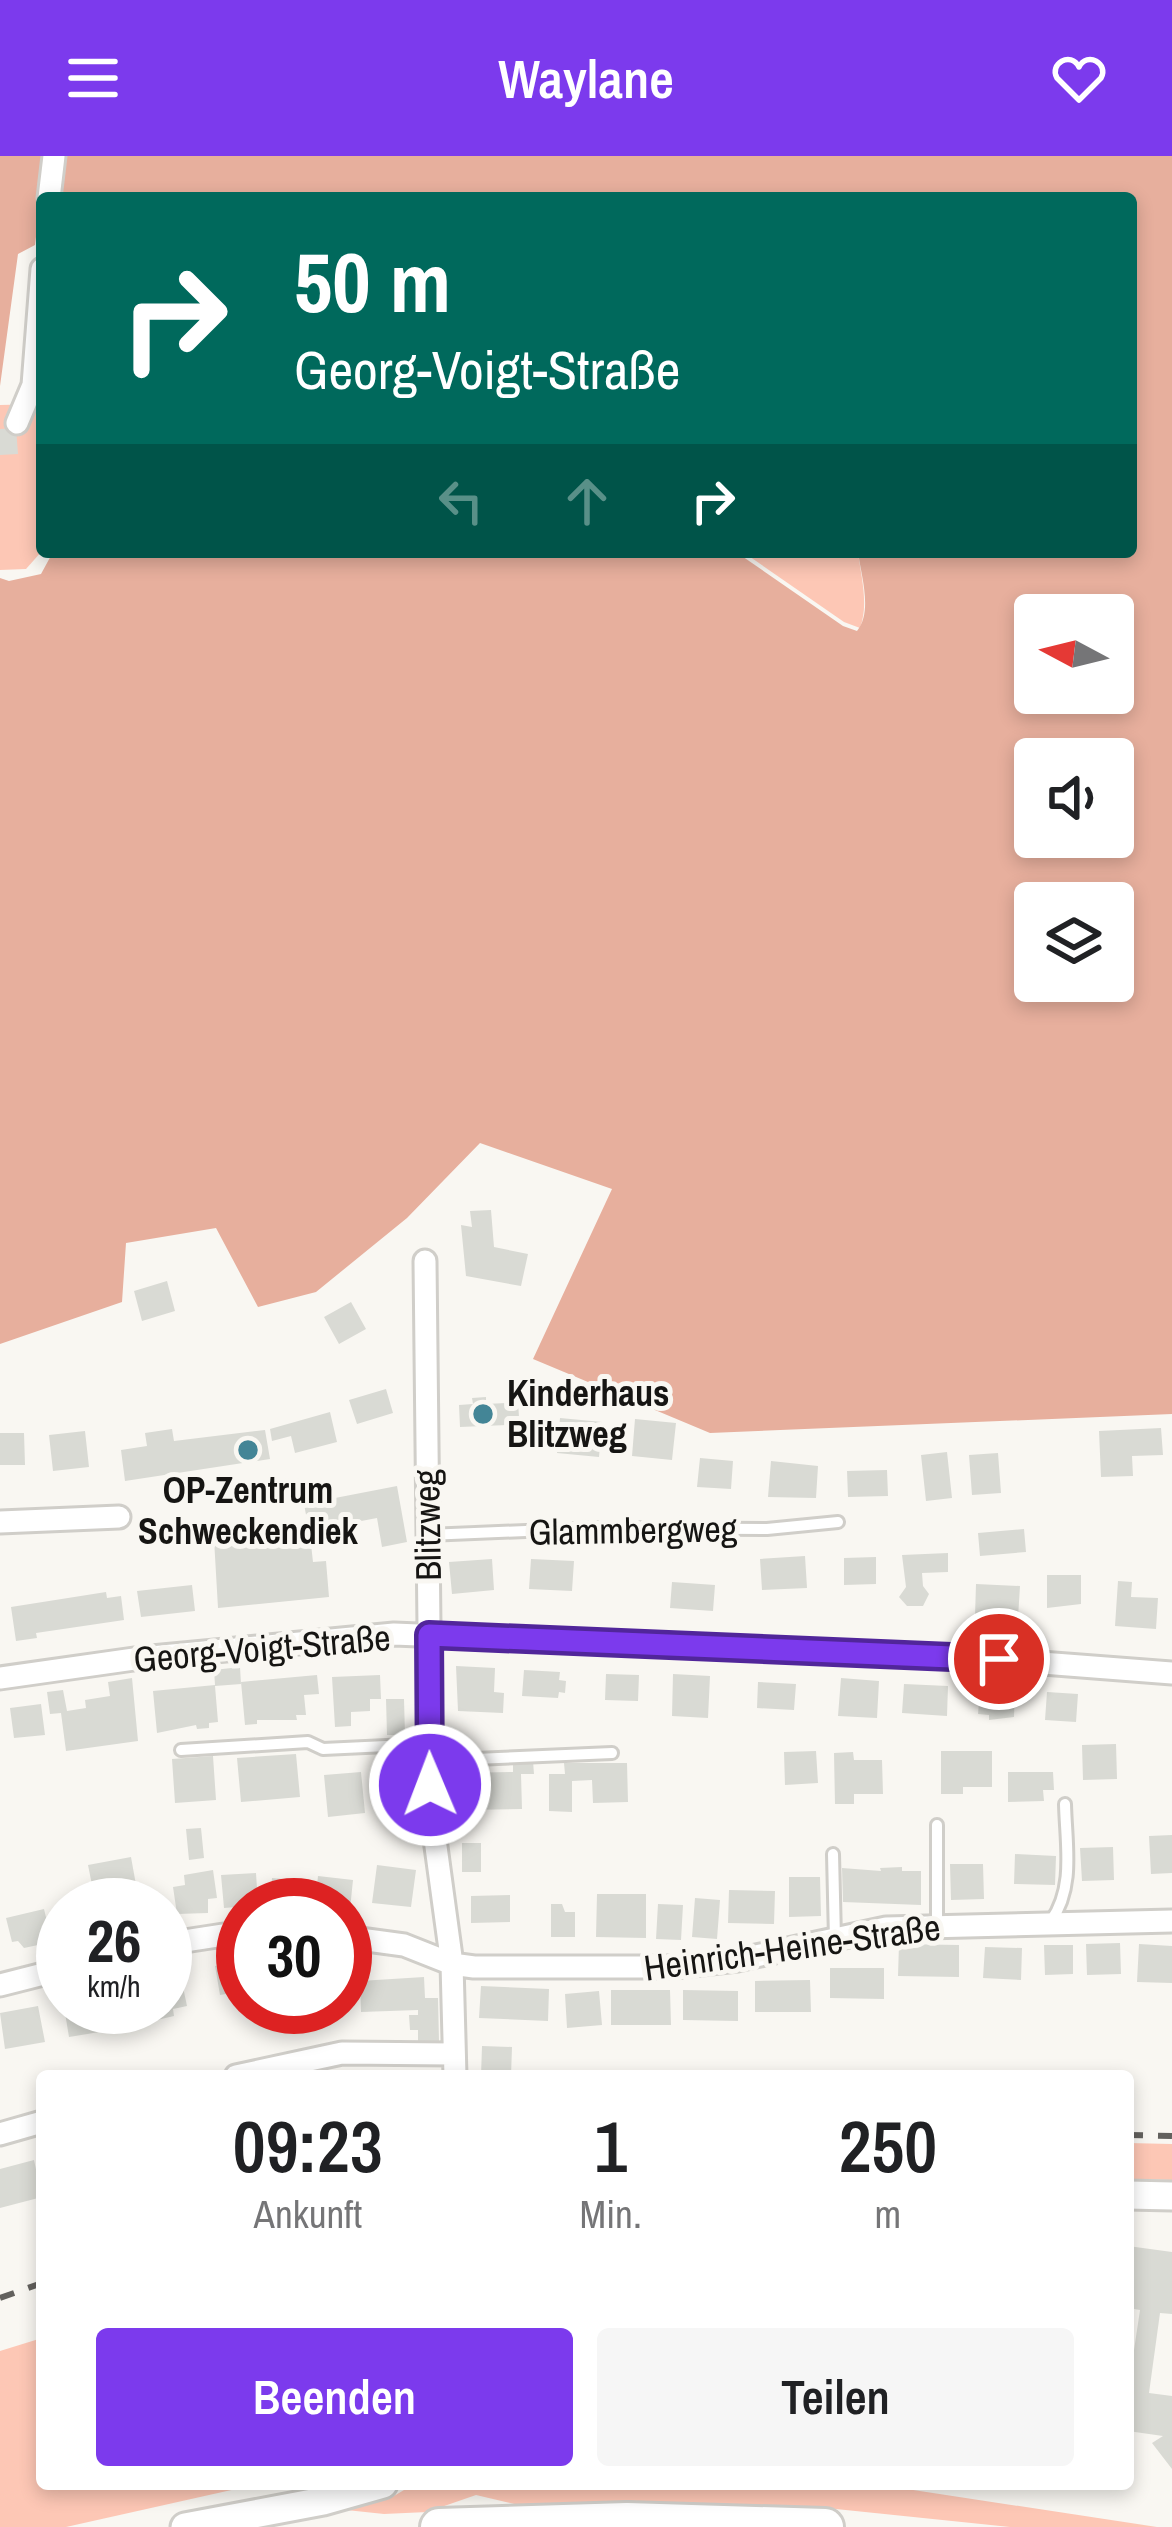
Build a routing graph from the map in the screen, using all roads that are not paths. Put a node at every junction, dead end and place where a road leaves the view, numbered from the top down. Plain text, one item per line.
1 (54, 156) edge
2 (50, 192) edge
3 (36, 346) edge
4 (17, 423) dead end
5 (425, 1261) dead end
6 (119, 1517) dead end
7 (0, 1522) edge
8 (838, 1522) dead end
9 (427, 1535) junction
10 (429, 1635) junction
11 (1172, 1673) edge
12 (0, 1678) edge
13 (181, 1750) dead end
14 (429, 1753) junction
15 (612, 1753) dead end
16 (1065, 1804) dead end
17 (937, 1825) dead end
18 (833, 1854) dead end
19 (1172, 1921) edge
20 (1049, 1923) junction
21 (937, 1925) junction
22 (835, 1939) junction
23 (372, 1941) edge
24 (452, 1964) junction
25 (36, 1976) edge
26 (0, 1985) edge
27 (454, 2065) edge
28 (264, 2070) edge
29 (36, 2124) edge
30 (0, 2134) edge
31 (1134, 2194) edge
32 (1172, 2196) edge
33 (361, 2490) edge
34 (185, 2527) edge
35 (439, 2527) edge
36 (826, 2527) edge

1 - 2 street
3 - 4 street
5 - 9 street, Blitzweg
6 - 7 street
8 - 9 lane, Glammbergweg
9 - 10 street, Blitzweg
10 - 11 street, Georg-Voigt-Straße
10 - 12 street, Georg-Voigt-Straße
10 - 14 street, Blitzweg
13 - 14 lane
14 - 15 lane
14 - 24 street, Blitzweg
16 - 20 lane
17 - 21 lane
18 - 22 lane
19 - 20 street, Heinrich-Heine-Straße
20 - 21 street, Heinrich-Heine-Straße
21 - 22 street, Heinrich-Heine-Straße
22 - 24 street, Heinrich-Heine-Straße
23 - 24 street, Heinrich-Heine-Straße
24 - 27 street, Blitzweg
25 - 26 street
27 - 28 street
29 - 30 street
31 - 32 main road
33 - 34 main road
35 - 36 highway

